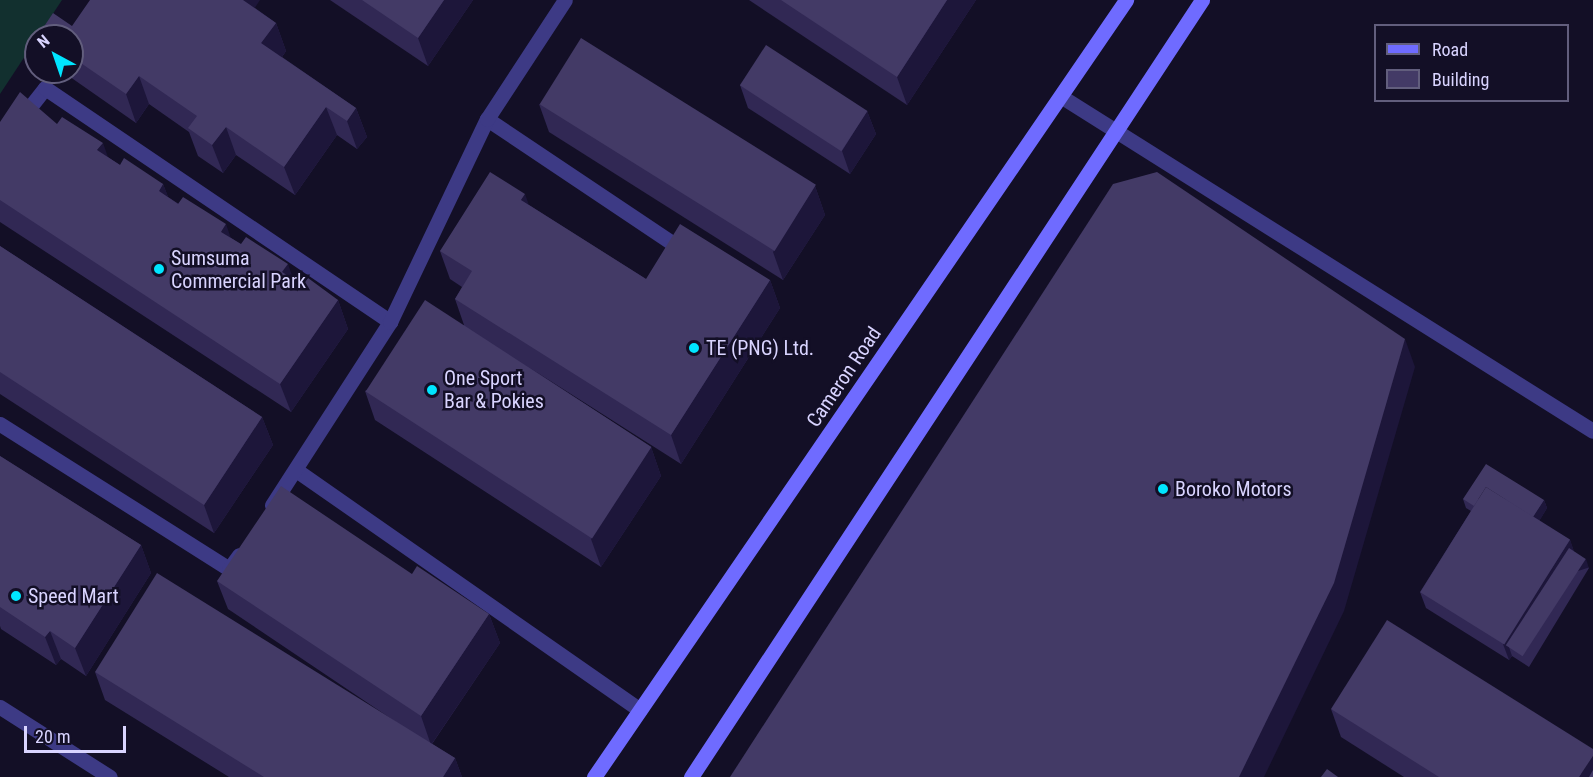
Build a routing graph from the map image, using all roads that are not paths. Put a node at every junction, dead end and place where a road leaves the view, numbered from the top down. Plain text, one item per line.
1 (565, 0) edge
2 (1126, 0) edge
3 (1202, 0) edge
4 (1062, 97) junction
5 (487, 119) junction
6 (1120, 131) junction
7 (0, 145) edge
8 (671, 242) edge
9 (390, 322) junction
10 (0, 424) edge
11 (1593, 431) edge
12 (296, 470) junction
13 (263, 519) edge
14 (249, 539) edge
15 (0, 706) edge
16 (640, 710) junction
17 (110, 777) edge
18 (594, 777) edge
19 (691, 777) edge

1 - 5 street
2 - 4 main road, Cameron Road
3 - 6 main road
4 - 6 street
4 - 16 main road, Cameron Road
5 - 8 street
5 - 9 street
6 - 11 street
6 - 19 main road
7 - 9 street
9 - 12 street
10 - 14 street
12 - 13 street
12 - 16 street
15 - 17 street
16 - 18 main road, Cameron Road

